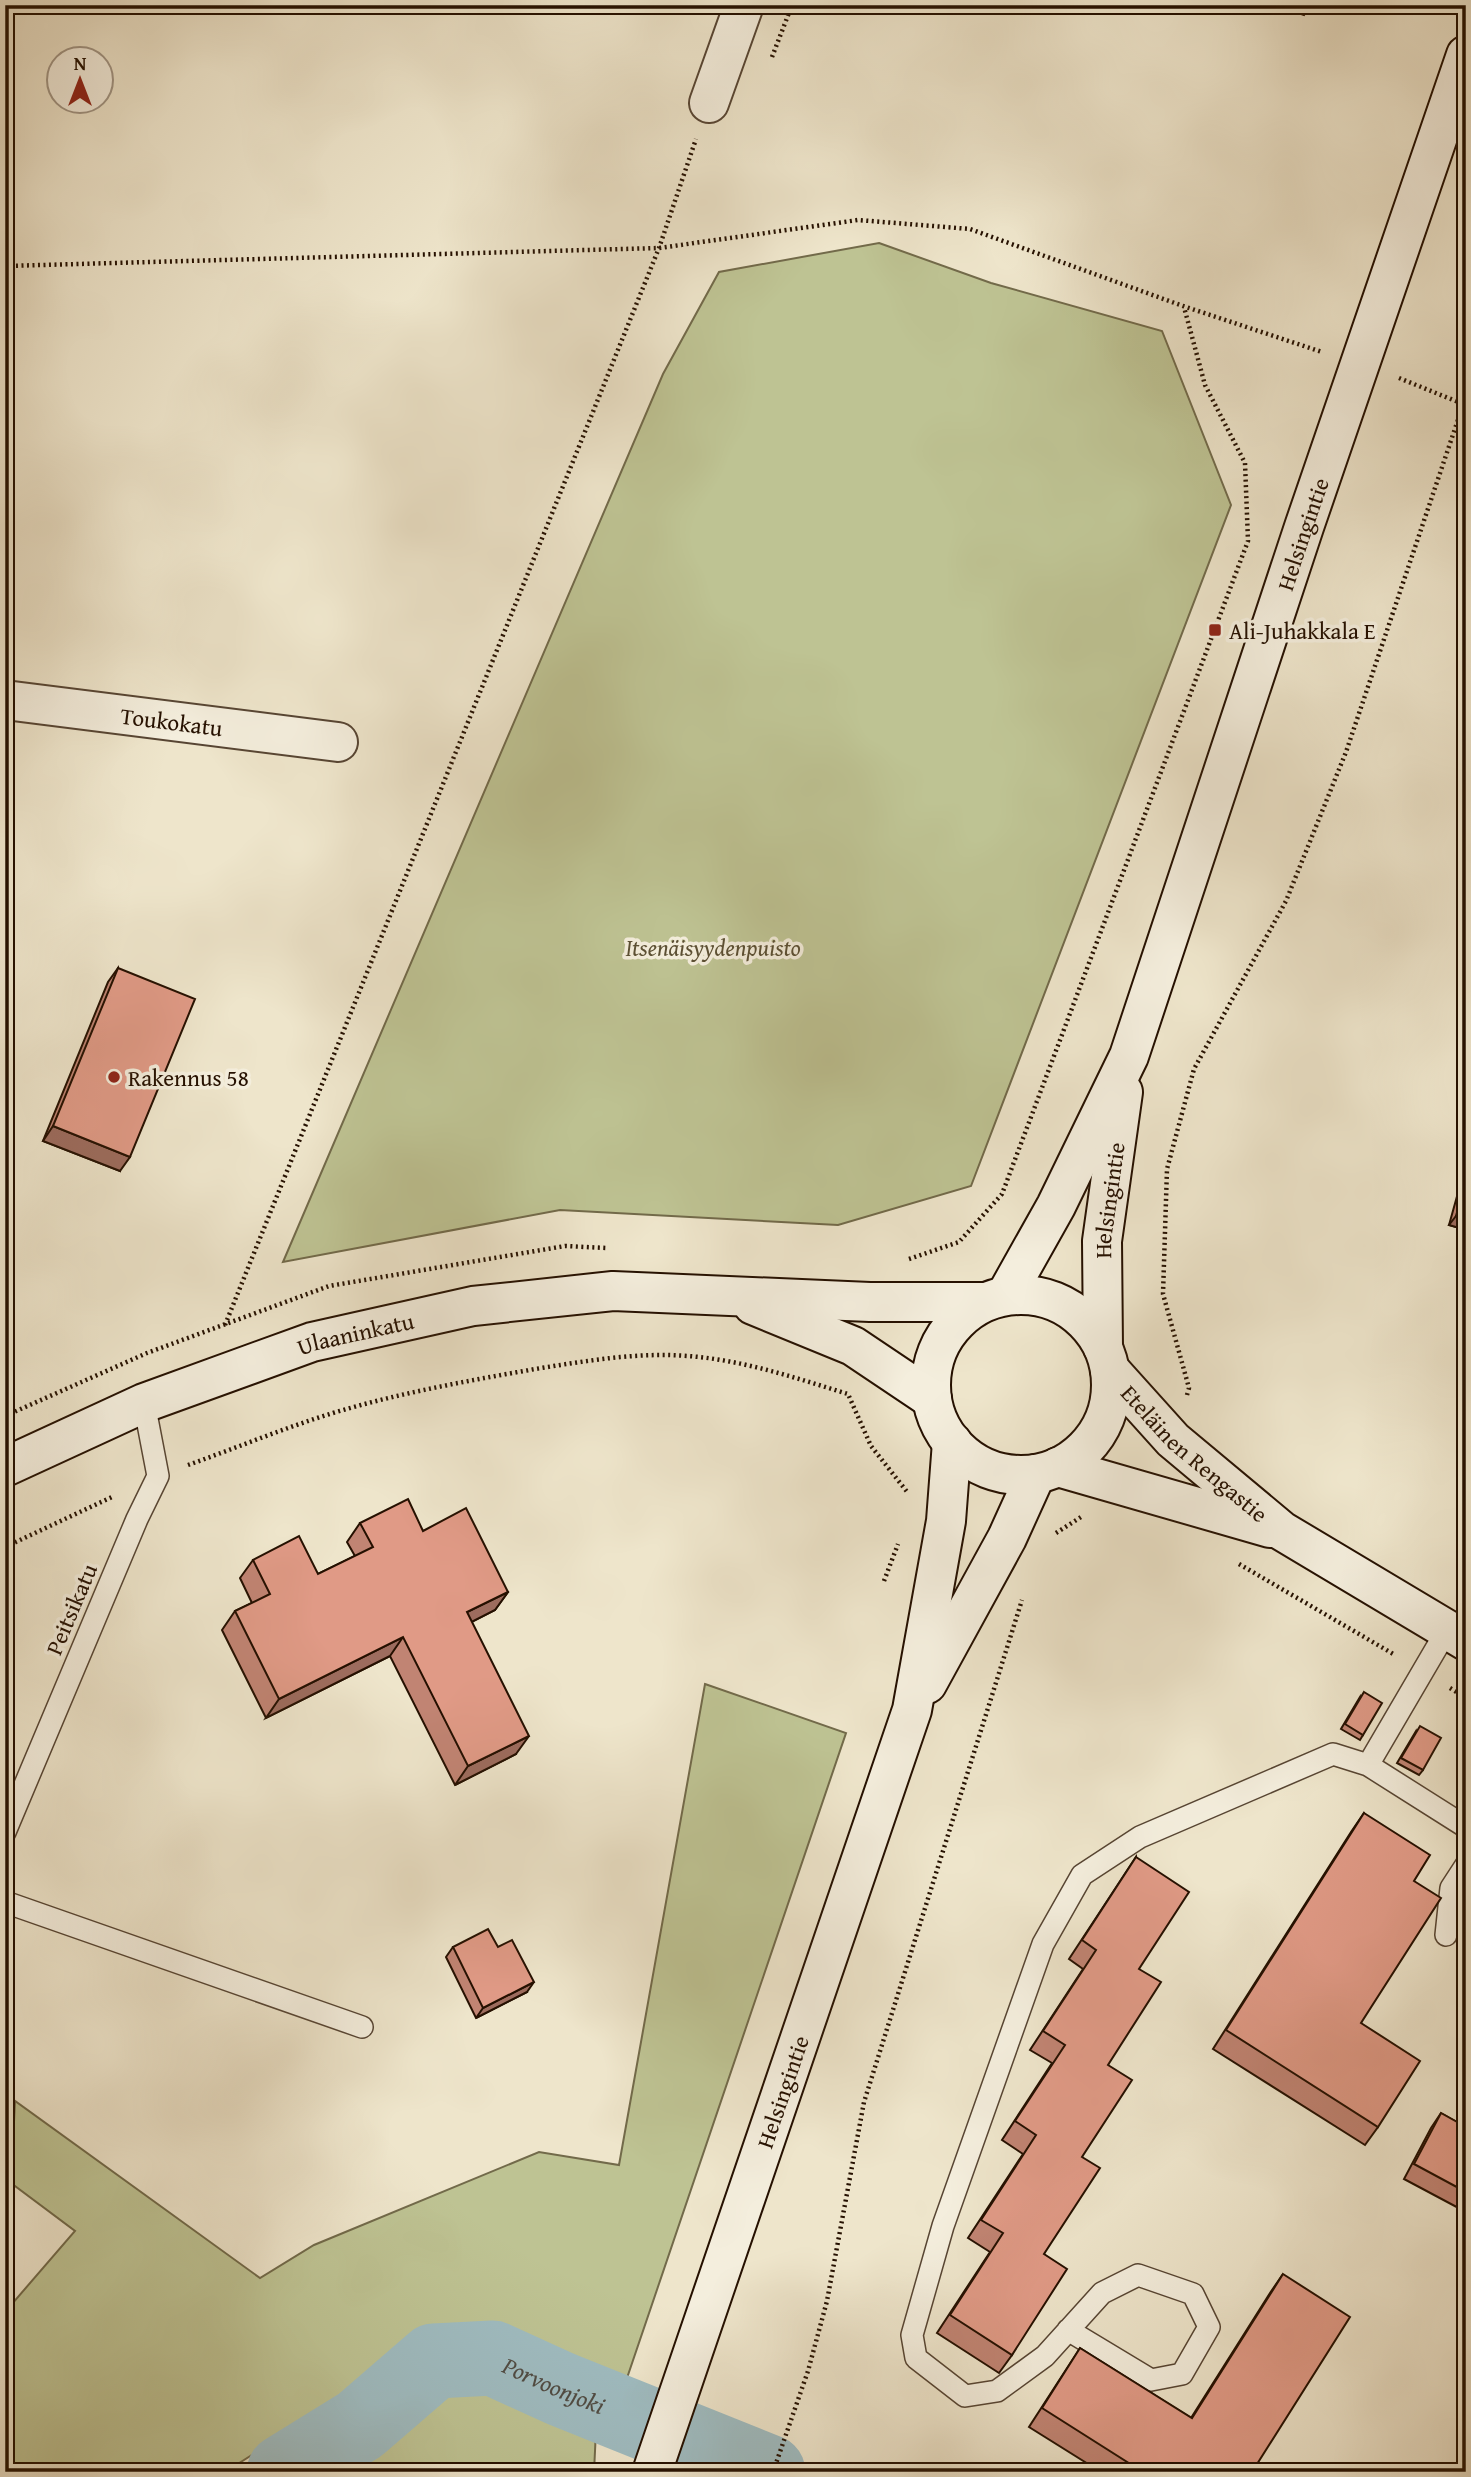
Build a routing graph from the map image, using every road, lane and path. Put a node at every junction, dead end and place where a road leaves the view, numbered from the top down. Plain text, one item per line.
1 (744, 5) edge
2 (1466, 55) edge
3 (709, 103) joint
4 (659, 248) junction
5 (5, 266) edge
6 (1184, 306) junction
7 (1329, 355) dead end
8 (1395, 376) dead end
9 (1466, 396) edge
10 (1463, 404) junction
11 (5, 700) edge
12 (338, 742) dead end
13 (1129, 1056) junction
14 (729, 1295) junction
15 (995, 1299) junction
16 (870, 1302) junction
17 (225, 1325) dead end
18 (853, 1346) junction
19 (1107, 1359) junction
20 (848, 1394) junction
21 (932, 1399) junction
22 (144, 1403) junction
23 (1173, 1440) junction
24 (952, 1442) junction
25 (5, 1467) edge
26 (1047, 1470) junction
27 (158, 1476) junction
28 (1084, 1515) dead end
29 (946, 1521) junction
30 (1282, 1531) junction
31 (1007, 1538) junction
32 (5, 1547) edge
33 (1231, 1559) dead end
34 (1024, 1593) dead end
35 (1456, 1635) edge
36 (1423, 1672) junction
37 (1466, 1698) edge
38 (912, 1710) junction
39 (1368, 1765) junction
40 (1466, 1827) edge
41 (5, 1832) edge
42 (1466, 1865) edge
43 (5, 1902) edge
44 (1446, 1935) dead end
45 (362, 2027) dead end
46 (1068, 2330) junction
47 (652, 2472) edge
48 (773, 2472) edge

1 - 3 main road
2 - 13 main road, Helsingintie
3 - 4 path
4 - 5 path
4 - 6 path
4 - 17 path
6 - 7 path
6 - 16 path
8 - 10 path
9 - 10 path
10 - 23 path
11 - 12 main road, Toukokatu
13 - 15 main road, Helsingintie
13 - 19 main road, Helsingintie
14 - 16 main road, Ulaaninkatu
14 - 18 main road, Ulaaninkatu
14 - 22 main road, Ulaaninkatu
15 - 16 main road, Ulaaninkatu
15 - 19 main road
15 - 21 main road
18 - 20 path
18 - 21 main road, Ulaaninkatu
19 - 23 main road, Eteläinen Rengastie
19 - 26 main road
20 - 27 path
20 - 29 path
21 - 24 main road
22 - 25 main road, Ulaaninkatu
22 - 27 lane
23 - 30 main road, Eteläinen Rengastie
24 - 26 main road
24 - 29 main road, Helsingintie
26 - 30 main road, Eteläinen Rengastie
26 - 31 main road, Helsingintie
27 - 32 path
27 - 41 lane, Peitsikatu
28 - 31 path
29 - 38 main road, Helsingintie
30 - 35 main road, Eteläinen Rengastie
31 - 38 main road, Helsingintie
33 - 36 path
34 - 48 path
35 - 36 lane
36 - 37 path
36 - 39 lane
38 - 47 main road, Helsingintie
39 - 40 lane
39 - 46 lane
42 - 44 lane
43 - 45 lane
46 - 46 lane

